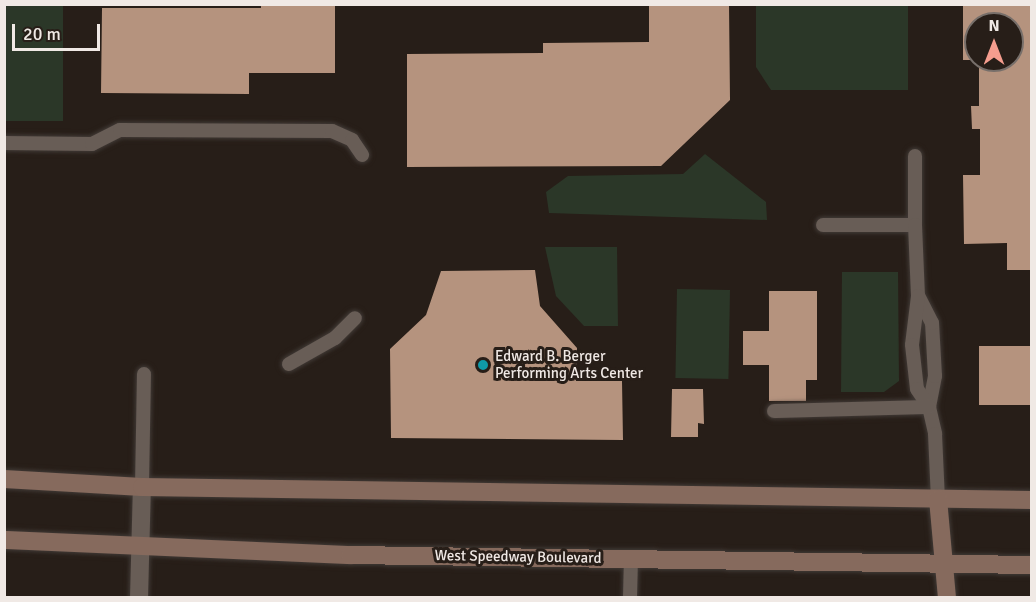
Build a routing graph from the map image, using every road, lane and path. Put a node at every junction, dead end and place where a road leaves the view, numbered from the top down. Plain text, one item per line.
1 (4, 143) edge
2 (362, 155) dead end
3 (915, 156) dead end
4 (823, 225) dead end
5 (915, 225) junction
6 (918, 296) junction
7 (355, 318) dead end
8 (289, 363) dead end
9 (144, 374) dead end
10 (929, 407) junction
11 (774, 411) dead end
12 (4, 479) edge
13 (142, 487) junction
14 (938, 499) junction
15 (1032, 500) edge
16 (4, 540) edge
17 (140, 549) junction
18 (631, 558) junction
19 (944, 565) junction
20 (1032, 565) edge
21 (140, 597) edge
22 (630, 597) edge
23 (946, 597) edge

1 - 2 lane
3 - 5 lane
4 - 5 lane
5 - 6 lane
6 - 10 lane
6 - 10 lane
7 - 8 lane
9 - 13 lane
10 - 11 lane
10 - 14 lane
12 - 13 main road
13 - 14 main road
13 - 17 street
14 - 15 main road
14 - 19 main road
16 - 17 main road, West Speedway Boulevard
17 - 18 main road, West Speedway Boulevard
17 - 21 street
18 - 19 main road, West Speedway Boulevard
18 - 22 lane
19 - 20 main road, West Speedway Boulevard
19 - 23 main road

